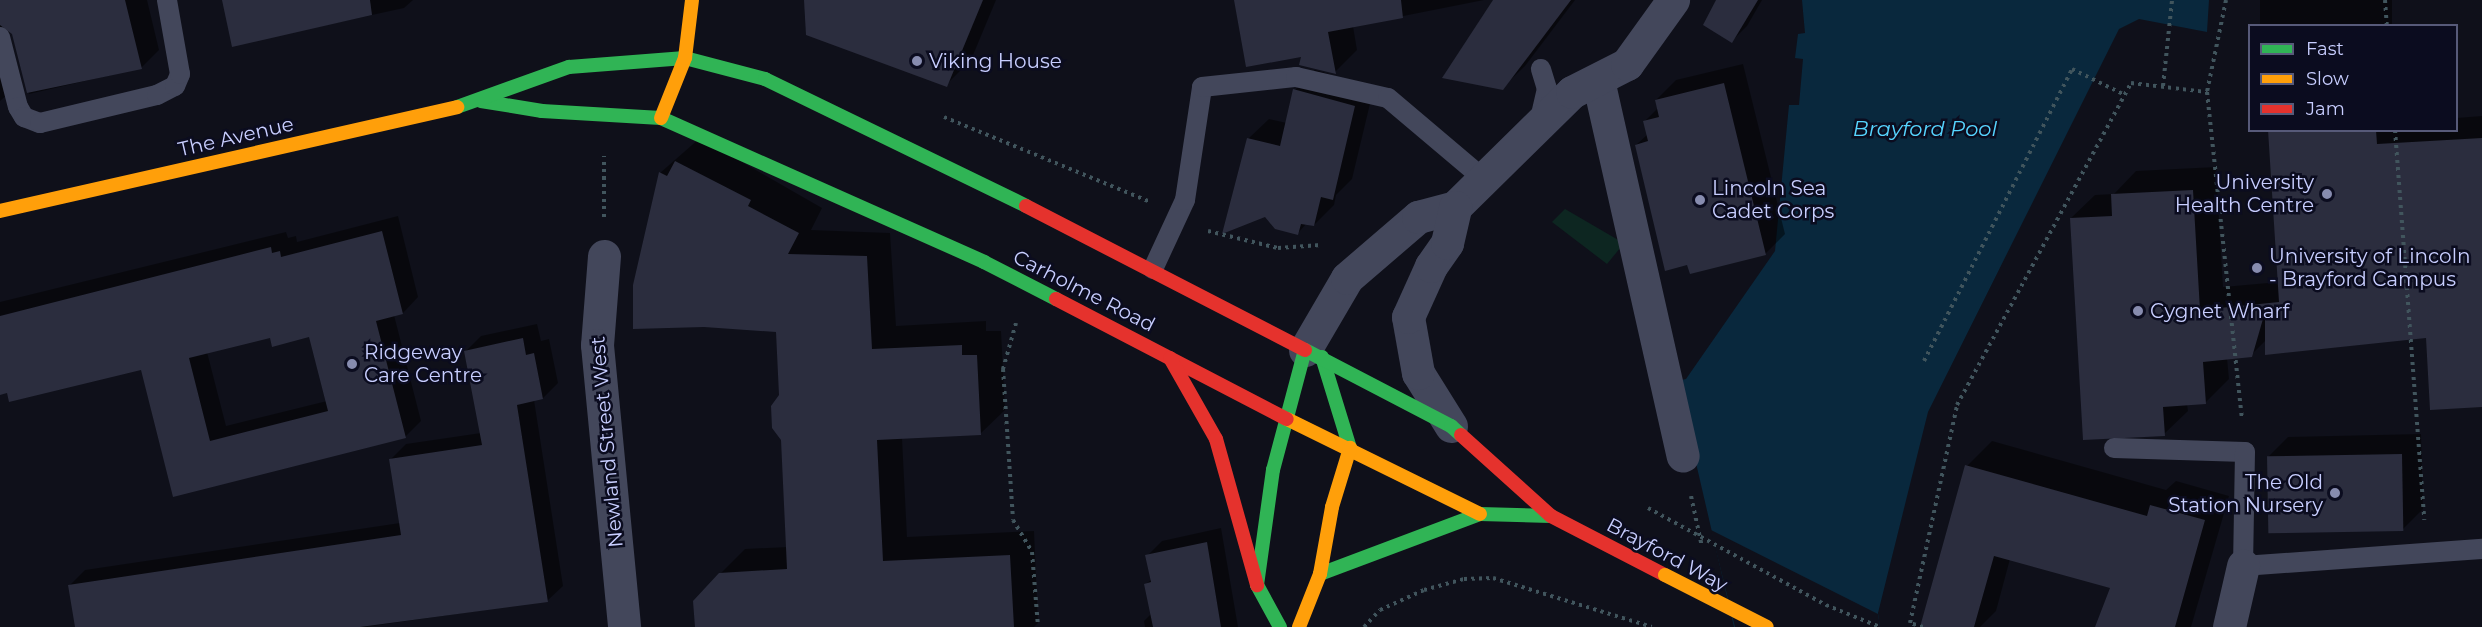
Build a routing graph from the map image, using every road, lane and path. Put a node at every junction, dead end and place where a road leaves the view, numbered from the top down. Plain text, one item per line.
1 (167, 0) edge
2 (692, 0) edge
3 (1673, 0) edge
4 (2172, 0) edge
5 (2226, 0) edge
6 (2385, 0) edge
7 (2387, 24) edge
8 (0, 37) edge
9 (685, 58) junction
10 (1541, 69) dead end
11 (1598, 80) junction
12 (2163, 86) junction
13 (2207, 92) junction
14 (2125, 95) junction
15 (481, 101) junction
16 (605, 113) junction
17 (661, 118) junction
18 (1538, 128) junction
19 (2395, 132) edge
20 (1484, 180) junction
21 (1455, 207) junction
22 (0, 211) edge
23 (604, 256) joint
24 (1153, 269) junction
25 (1033, 287) junction
26 (1313, 353) junction
27 (1169, 357) junction
28 (1924, 361) dead end
29 (1287, 419) junction
30 (1451, 426) junction
31 (1350, 448) junction
32 (2114, 448) dead end
33 (2245, 452) junction
34 (1683, 456) joint
35 (1648, 508) dead end
36 (1480, 514) junction
37 (1551, 516) junction
38 (2482, 549) edge
39 (1703, 550) dead end
40 (2426, 554) junction
41 (2243, 566) junction
42 (1320, 574) junction
43 (1257, 585) junction
44 (624, 627) edge
45 (1038, 627) edge
46 (1280, 627) edge
47 (1299, 627) edge
48 (1364, 627) edge
49 (1652, 627) edge
50 (1767, 627) edge
51 (1880, 627) edge
52 (1923, 627) edge
53 (2229, 627) edge

1 - 8 lane
2 - 9 main road
3 - 11 street
4 - 12 path
5 - 13 path
6 - 7 path
9 - 15 main road, The Avenue
9 - 17 main road
9 - 24 main road
10 - 18 lane
11 - 18 street
11 - 34 street
12 - 13 path
12 - 14 path
13 - 33 path
14 - 28 path
14 - 52 path
15 - 16 main road, The Avenue
15 - 22 main road, The Avenue
16 - 17 main road, The Avenue
16 - 23 path
17 - 25 main road, Carholme Road
18 - 20 street
19 - 40 path
20 - 21 street
20 - 24 lane
21 - 26 street
21 - 30 street
23 - 44 street, Newland Street West
24 - 26 main road
25 - 27 main road, Carholme Road
25 - 45 path
26 - 29 main road
26 - 30 main road
26 - 31 main road
27 - 29 main road, Carholme Road
27 - 43 main road
29 - 31 main road, Carholme Road
29 - 43 main road
30 - 37 main road
31 - 36 main road, Carholme Road
31 - 42 main road
32 - 33 lane
33 - 41 lane
34 - 39 path
35 - 51 path, bridge
36 - 37 main road
36 - 42 main road
37 - 50 main road, Brayford Way, bridge
38 - 40 lane
40 - 41 lane
41 - 53 street
42 - 47 main road
43 - 46 main road
48 - 49 path

